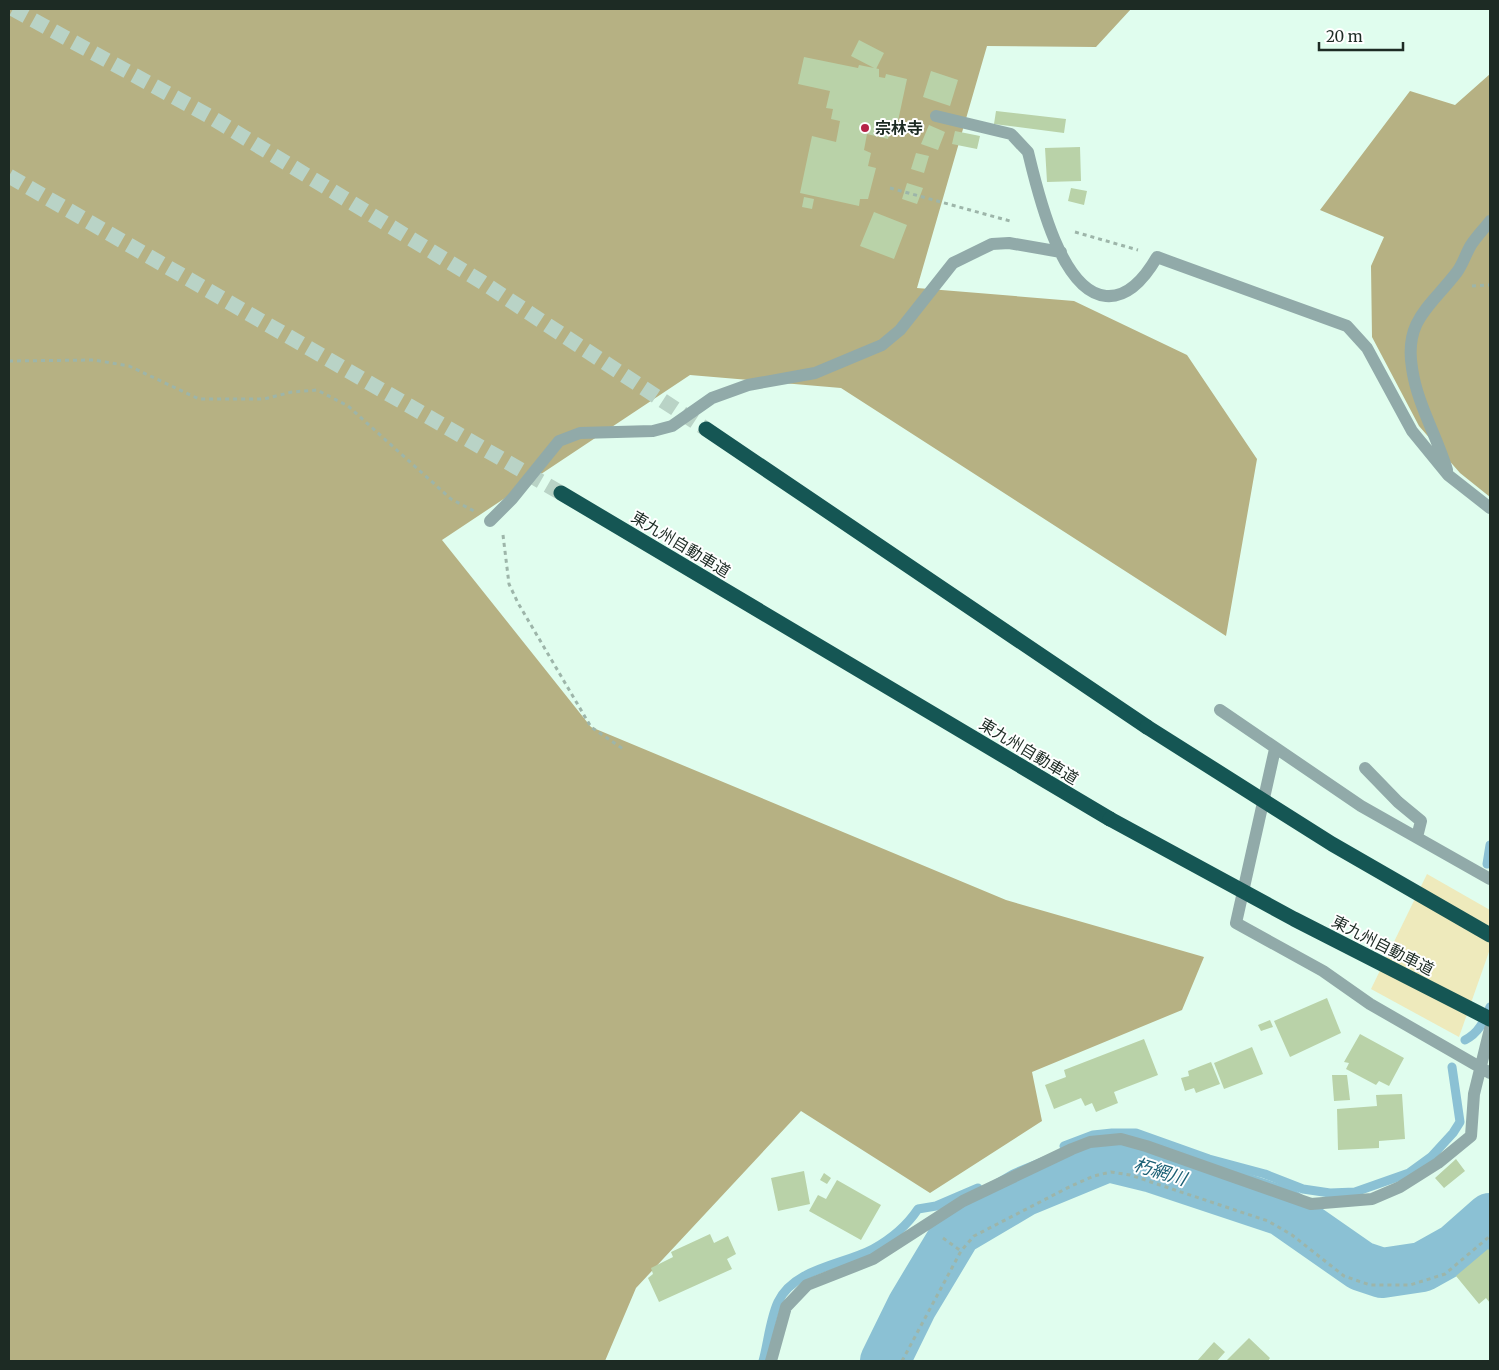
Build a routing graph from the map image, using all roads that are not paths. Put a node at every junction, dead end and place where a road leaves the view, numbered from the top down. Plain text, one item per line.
1 (936, 116) dead end
2 (1490, 221) edge
3 (1061, 252) junction
4 (706, 429) tunnel mouth
5 (1448, 475) junction
6 (561, 493) tunnel mouth
7 (1490, 508) edge
8 (490, 521) road end
9 (1220, 710) dead end
10 (1275, 749) junction
11 (1365, 768) dead end
12 (1417, 837) junction
13 (1490, 879) edge
14 (1490, 935) edge
15 (1490, 1019) edge
16 (1490, 1029) edge
17 (1485, 1070) edge
18 (770, 1361) edge

1 - 3 street
2 - 5 street
3 - 5 street
3 - 8 street
4 - 14 highway, bridge
5 - 7 street
6 - 15 highway, 東九州自動車道, bridge
9 - 10 street
10 - 12 street
10 - 17 street
11 - 12 street
12 - 13 street
16 - 17 street
17 - 18 street

